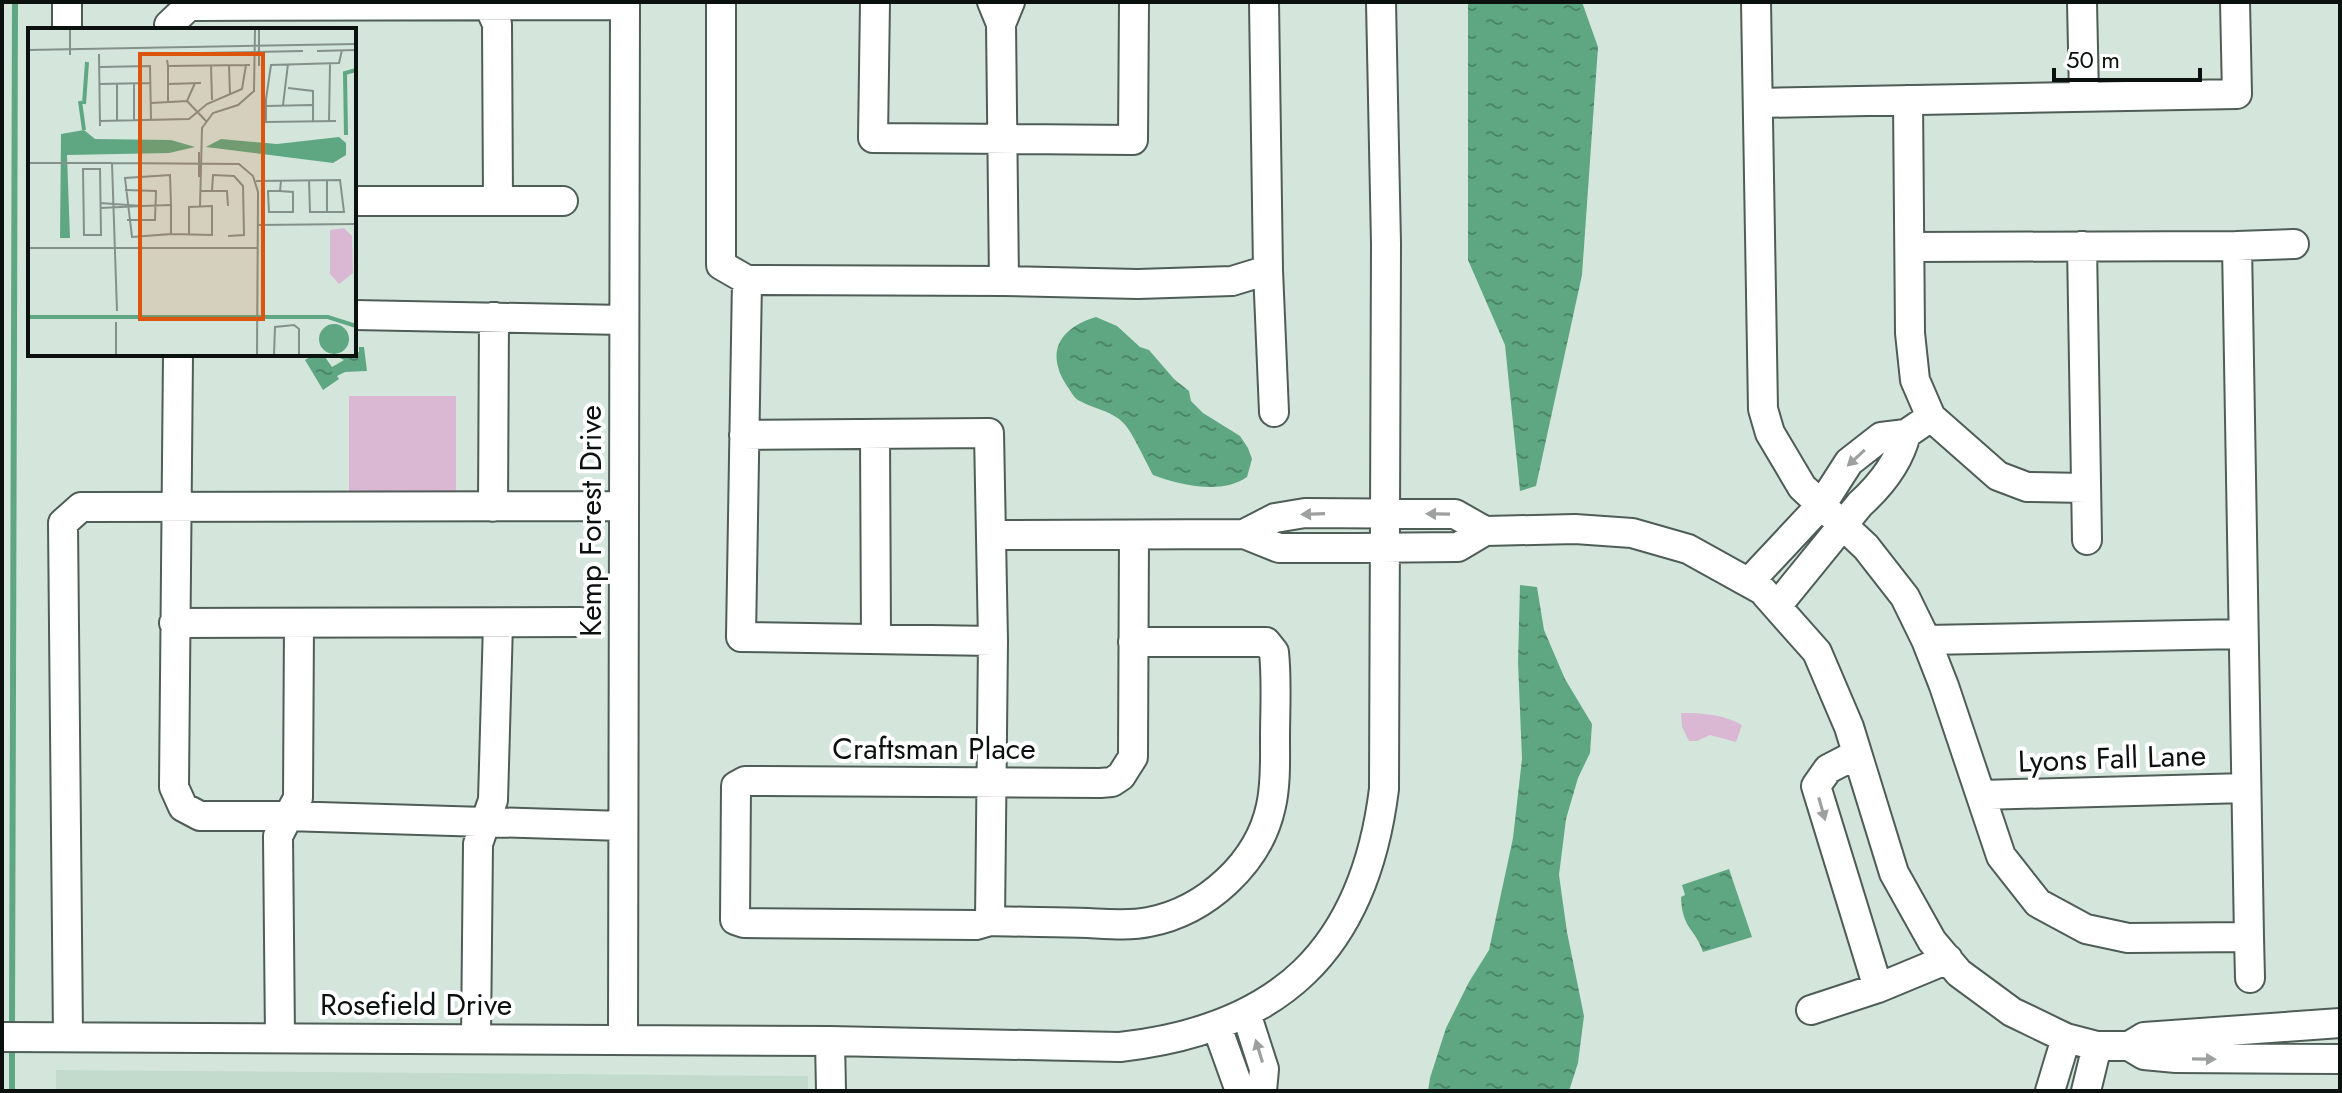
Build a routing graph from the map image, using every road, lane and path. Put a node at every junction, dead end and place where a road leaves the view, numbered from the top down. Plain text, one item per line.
1 (67, 2) edge
2 (721, 2) edge
3 (875, 2) edge
4 (1134, 2) edge
5 (1264, 2) edge
6 (1381, 2) edge
7 (1756, 2) edge
8 (2082, 2) edge
9 (2235, 2) edge
10 (488, 3) edge
11 (625, 4) edge
12 (1001, 9) edge
13 (294, 13) edge
14 (67, 28) edge
15 (169, 28) edge
16 (2084, 96) junction
17 (1908, 100) junction
18 (1758, 103) junction
19 (1001, 139) junction
20 (356, 201) edge
21 (498, 201) junction
22 (563, 201) dead end
23 (2294, 244) dead end
24 (2082, 246) junction
25 (2237, 246) junction
26 (1911, 247) junction
27 (1268, 270) junction
28 (747, 280) junction
29 (1004, 281) junction
30 (356, 315) edge
31 (494, 317) junction
32 (624, 320) junction
33 (178, 356) edge
34 (1274, 412) dead end
35 (1931, 417) junction
36 (875, 434) junction
37 (1906, 434) junction
38 (744, 435) junction
39 (2086, 488) junction
40 (1822, 504) junction
41 (624, 506) junction
42 (493, 507) junction
43 (175, 508) junction
44 (1386, 513) junction
45 (1843, 524) junction
46 (1485, 531) junction
47 (1244, 534) junction
48 (992, 535) junction
49 (1134, 535) junction
50 (2087, 540) dead end
51 (1786, 542) junction
52 (1387, 547) junction
53 (1812, 564) junction
54 (1749, 582) junction
55 (1777, 606) junction
56 (580, 622) dead end
57 (174, 623) junction
58 (299, 623) junction
59 (498, 624) junction
60 (2243, 634) junction
61 (876, 639) junction
62 (1926, 640) junction
63 (993, 641) junction
64 (1133, 642) junction
65 (1857, 754) junction
66 (993, 783) junction
67 (2246, 788) junction
68 (1981, 795) junction
69 (286, 816) junction
70 (484, 822) junction
71 (623, 826) junction
72 (990, 921) junction
73 (2249, 937) junction
74 (1948, 959) junction
75 (2250, 978) dead end
76 (1878, 988) junction
77 (1811, 1010) dead end
78 (1246, 1013) junction
79 (2340, 1023) edge
80 (1217, 1027) junction
81 (2, 1037) edge
82 (68, 1037) junction
83 (280, 1037) junction
84 (476, 1038) junction
85 (2066, 1038) junction
86 (623, 1039) junction
87 (830, 1041) junction
88 (2097, 1046) junction
89 (2129, 1046) junction
90 (2340, 1059) edge
91 (831, 1091) edge
92 (1240, 1091) edge
93 (1262, 1091) edge
94 (2050, 1091) edge
95 (2086, 1091) edge

1 - 14 street
2 - 28 street
3 - 19 street
4 - 19 street
5 - 27 street
6 - 44 street, Rosefield Drive
7 - 18 street
8 - 16 street
9 - 16 street
10 - 11 street
10 - 13 street
10 - 21 street
11 - 32 street, Kemp Forest Drive
12 - 19 street
13 - 15 street
16 - 17 street
17 - 18 street
17 - 26 street
18 - 40 street
19 - 29 street
20 - 21 street
21 - 22 street
23 - 25 street
24 - 25 street
24 - 26 street
24 - 39 street
25 - 60 street
26 - 35 street
27 - 29 street
27 - 34 street
28 - 29 street
28 - 38 street
30 - 31 street
31 - 32 street
31 - 42 street
32 - 41 street, Kemp Forest Drive
33 - 43 street
35 - 37 street
35 - 39 street
36 - 38 street
36 - 48 street
36 - 61 street
37 -> 40 street
37 - 45 street
38 - 61 street
39 - 50 street
40 - 45 street
40 - 51 street
41 - 42 street
41 - 71 street, Kemp Forest Drive
42 - 43 street
43 - 57 street
43 - 82 street
46 -> 44 street
44 -> 47 street
44 - 52 street, Rosefield Drive
45 - 53 street
45 - 62 street
46 - 52 street
46 - 54 street
47 - 49 street
47 - 52 street
48 - 49 street
48 - 63 street
49 - 64 street
51 - 53 street
51 - 54 street
52 - 78 street, Rosefield Drive
53 - 55 street
54 - 55 street
55 - 65 street
56 - 59 street
57 - 58 street
57 - 69 street
58 - 59 street
58 - 69 street
59 - 70 street
60 - 62 street
60 - 67 street
61 - 63 street
62 - 68 street
63 - 66 street
64 - 66 street, Craftsman Place
64 - 72 street
65 - 74 street
65 -> 76 street
66 - 72 street
66 - 72 street, Craftsman Place
67 - 68 street, Lyons Fall Lane
67 - 73 street
68 - 73 street
69 - 70 street
69 - 83 street
70 - 71 street
70 - 84 street
71 - 86 street, Kemp Forest Drive
73 - 75 street
74 - 76 street
74 - 85 street
76 - 77 street
78 - 80 street, Rosefield Drive
93 -> 78 street
79 - 89 street
80 - 87 street, Rosefield Drive
80 - 92 street
81 - 82 street, Rosefield Drive
82 - 83 street, Rosefield Drive
83 - 84 street, Rosefield Drive
84 - 86 street, Rosefield Drive
85 - 88 street
85 - 94 street
86 - 87 street, Rosefield Drive
87 - 91 street
88 - 89 street
88 - 95 street
89 -> 90 street

